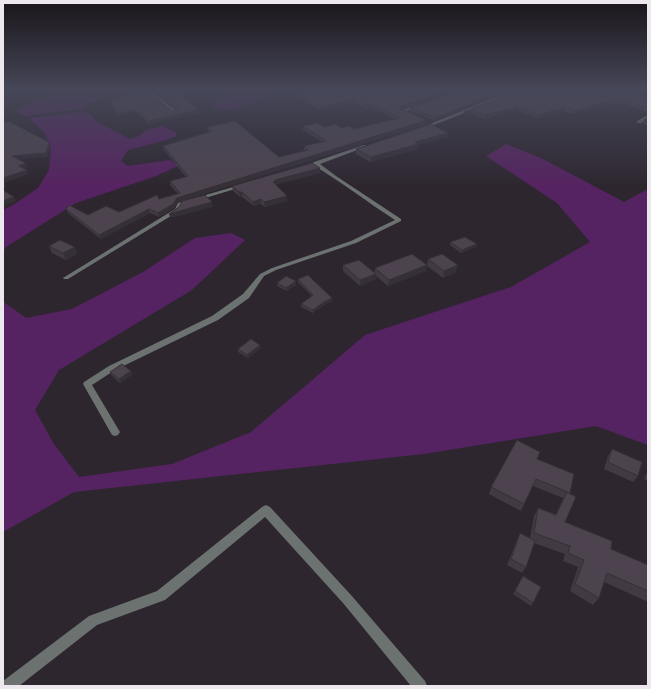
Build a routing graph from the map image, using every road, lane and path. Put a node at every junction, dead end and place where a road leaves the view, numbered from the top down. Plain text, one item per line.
1 (430, 122) edge
2 (438, 122) edge
3 (434, 124) junction
4 (416, 131) edge
5 (374, 144) edge
6 (248, 185) edge
7 (66, 278) dead end
8 (115, 432) dead end
9 (8, 686) edge
10 (420, 686) edge

1 - 3 street
2 - 3 street
3 - 4 street
5 - 8 street
6 - 7 street
9 - 10 street

